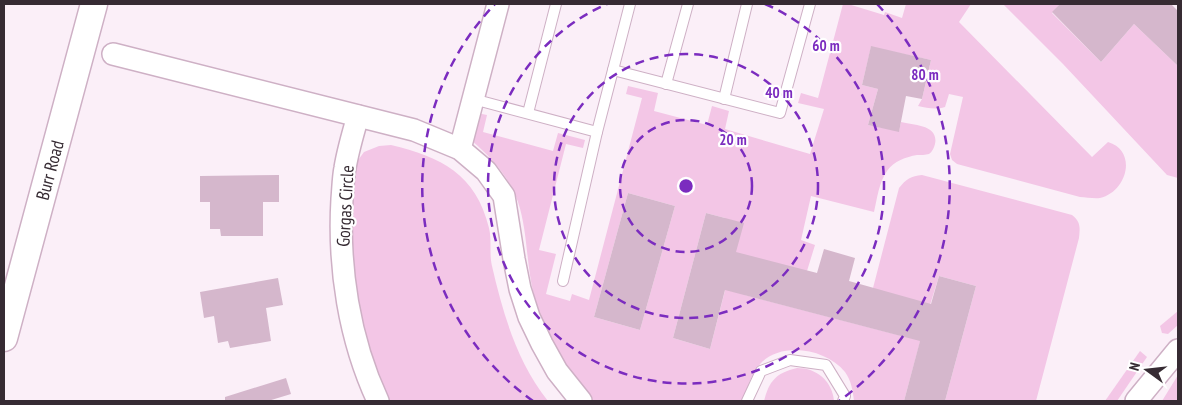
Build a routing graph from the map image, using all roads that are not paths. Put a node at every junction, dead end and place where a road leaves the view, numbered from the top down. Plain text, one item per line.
1 (94, 4) edge
2 (498, 4) edge
3 (556, 4) edge
4 (630, 4) edge
5 (688, 4) edge
6 (747, 4) edge
7 (810, 4) edge
8 (113, 54) dead end
9 (613, 70) junction
10 (666, 84) junction
11 (473, 99) junction
12 (724, 99) junction
13 (528, 113) junction
14 (358, 116) junction
15 (597, 132) junction
16 (460, 149) junction
17 (562, 281) dead end
18 (4, 338) edge
19 (1178, 350) edge
20 (378, 401) edge
21 (581, 401) edge
22 (747, 401) edge
23 (843, 401) edge
24 (1136, 401) edge

1 - 18 street, Burr Road
2 - 11 street
3 - 13 lane
4 - 9 lane
5 - 10 lane
6 - 12 lane
7 - 12 lane
8 - 14 street
9 - 10 lane
9 - 15 lane
10 - 12 lane
11 - 13 lane
11 - 16 street
13 - 15 lane
14 - 16 street
14 - 20 street, Gorgas Circle
15 - 17 lane
16 - 21 street
19 - 24 street
22 - 23 lane

